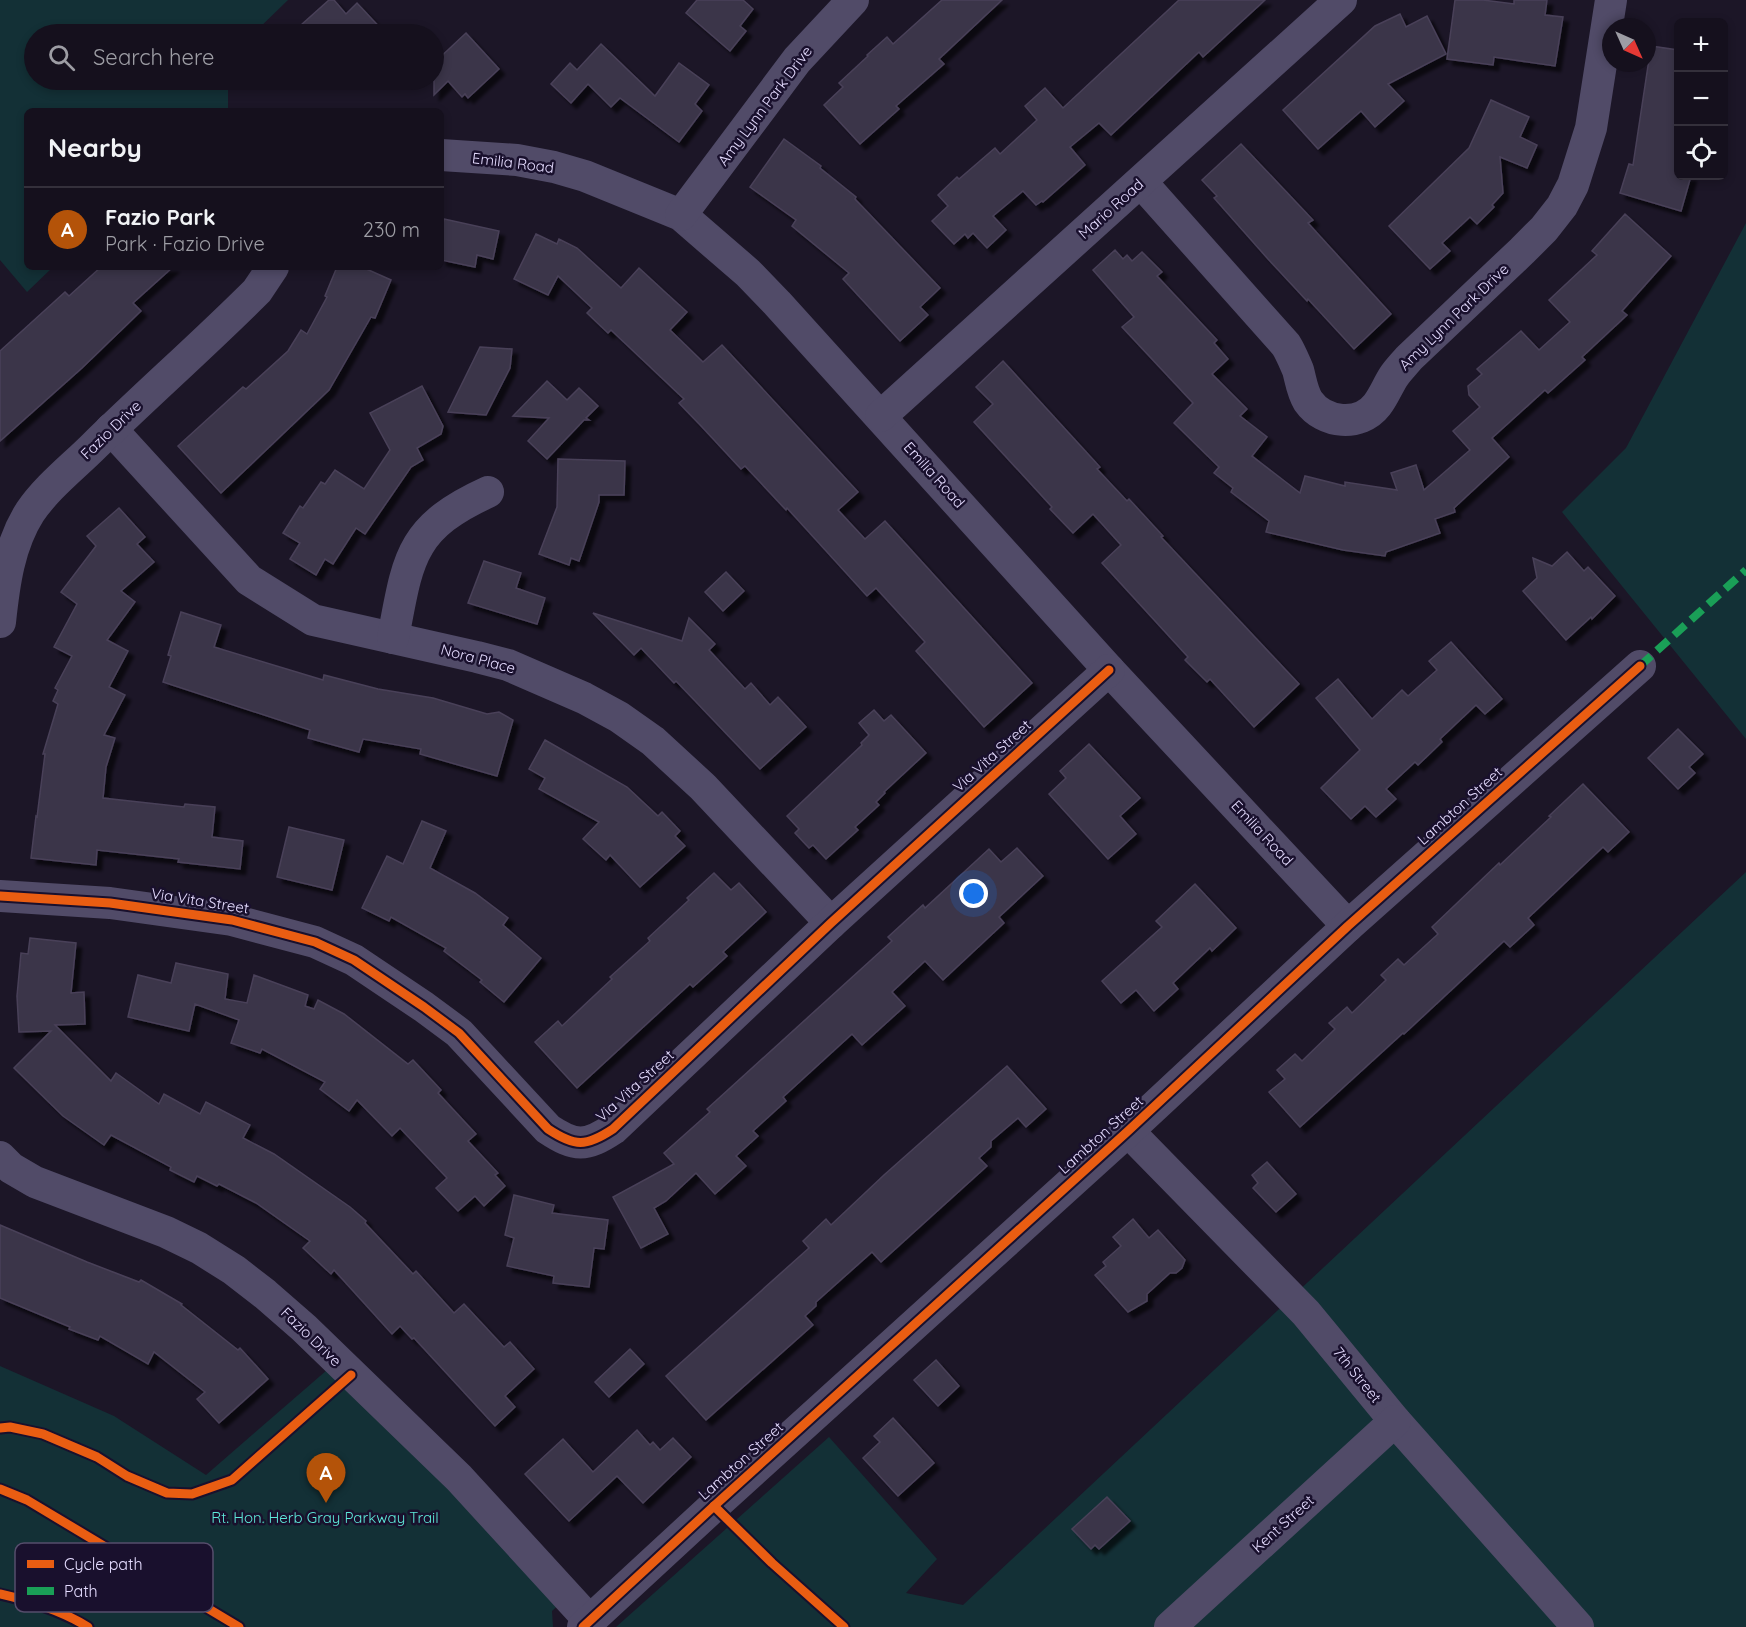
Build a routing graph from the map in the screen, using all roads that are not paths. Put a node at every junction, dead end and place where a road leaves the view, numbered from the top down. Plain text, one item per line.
1 (853, 0) edge
2 (1341, 0) edge
3 (1611, 0) edge
4 (444, 155) edge
5 (1141, 182) junction
6 (681, 215) junction
7 (271, 270) edge
8 (881, 416) junction
9 (111, 429) junction
10 (489, 492) dead end
11 (0, 622) edge
12 (393, 638) junction
13 (1640, 666) dead end
14 (1109, 670) junction
15 (0, 896) edge
16 (831, 923) junction
17 (1348, 926) junction
18 (1128, 1131) junction
19 (0, 1157) edge
20 (1395, 1421) junction
21 (587, 1624) edge
22 (1170, 1627) edge
23 (1578, 1627) edge

1 - 6 street, Amy Lynn Park Drive
2 - 5 street, Mario Road
3 - 5 street, Amy Lynn Park Drive
4 - 6 street, Emilia Road
5 - 8 street, Mario Road
6 - 8 street, Emilia Road
7 - 9 street, Fazio Drive
8 - 14 street, Emilia Road
9 - 11 street, Fazio Drive
9 - 12 street, Nora Place
10 - 12 street
12 - 16 street, Nora Place
13 - 17 street, Lambton Street
14 - 16 street, Via Vita Street
14 - 17 street, Emilia Road
15 - 16 street, Via Vita Street
17 - 18 street, Lambton Street
18 - 20 street, 7th Street
18 - 21 street, Lambton Street
19 - 21 street, Fazio Drive
20 - 22 street, Kent Street
20 - 23 street, 7th Street

